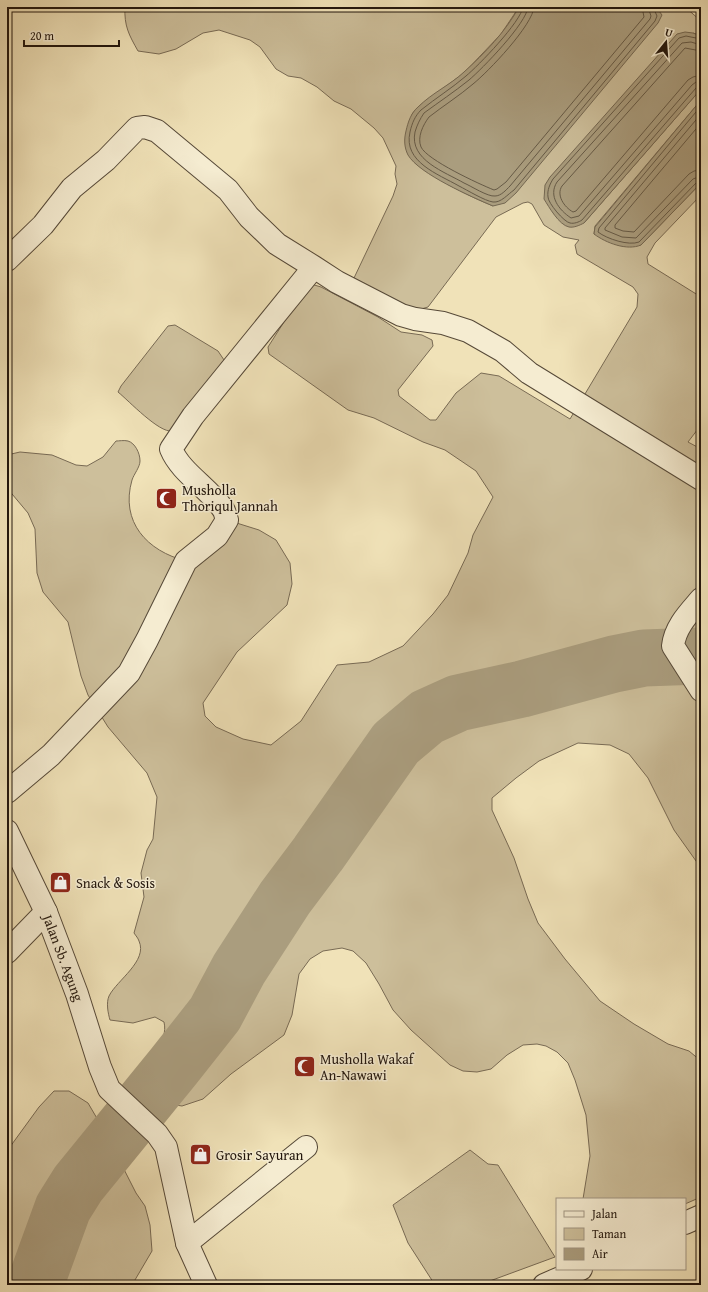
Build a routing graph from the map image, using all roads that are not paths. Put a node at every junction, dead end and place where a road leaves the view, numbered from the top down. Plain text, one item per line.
1 (7, 260) edge
2 (314, 267) junction
3 (701, 479) edge
4 (701, 598) edge
5 (697, 684) edge
6 (7, 792) edge
7 (7, 831) edge
8 (46, 912) junction
9 (7, 952) edge
10 (306, 1147) dead end
11 (701, 1216) edge
12 (686, 1223) edge
13 (187, 1243) junction
14 (579, 1270) edge
15 (206, 1285) edge
16 (544, 1285) edge

1 - 2 street
2 - 3 street
2 - 6 street
4 - 5 street
7 - 8 street, Jalan Sb. Agung
8 - 9 street
8 - 13 street, Jalan Sb. Agung
10 - 13 street
11 - 12 street
13 - 15 street
14 - 16 street

